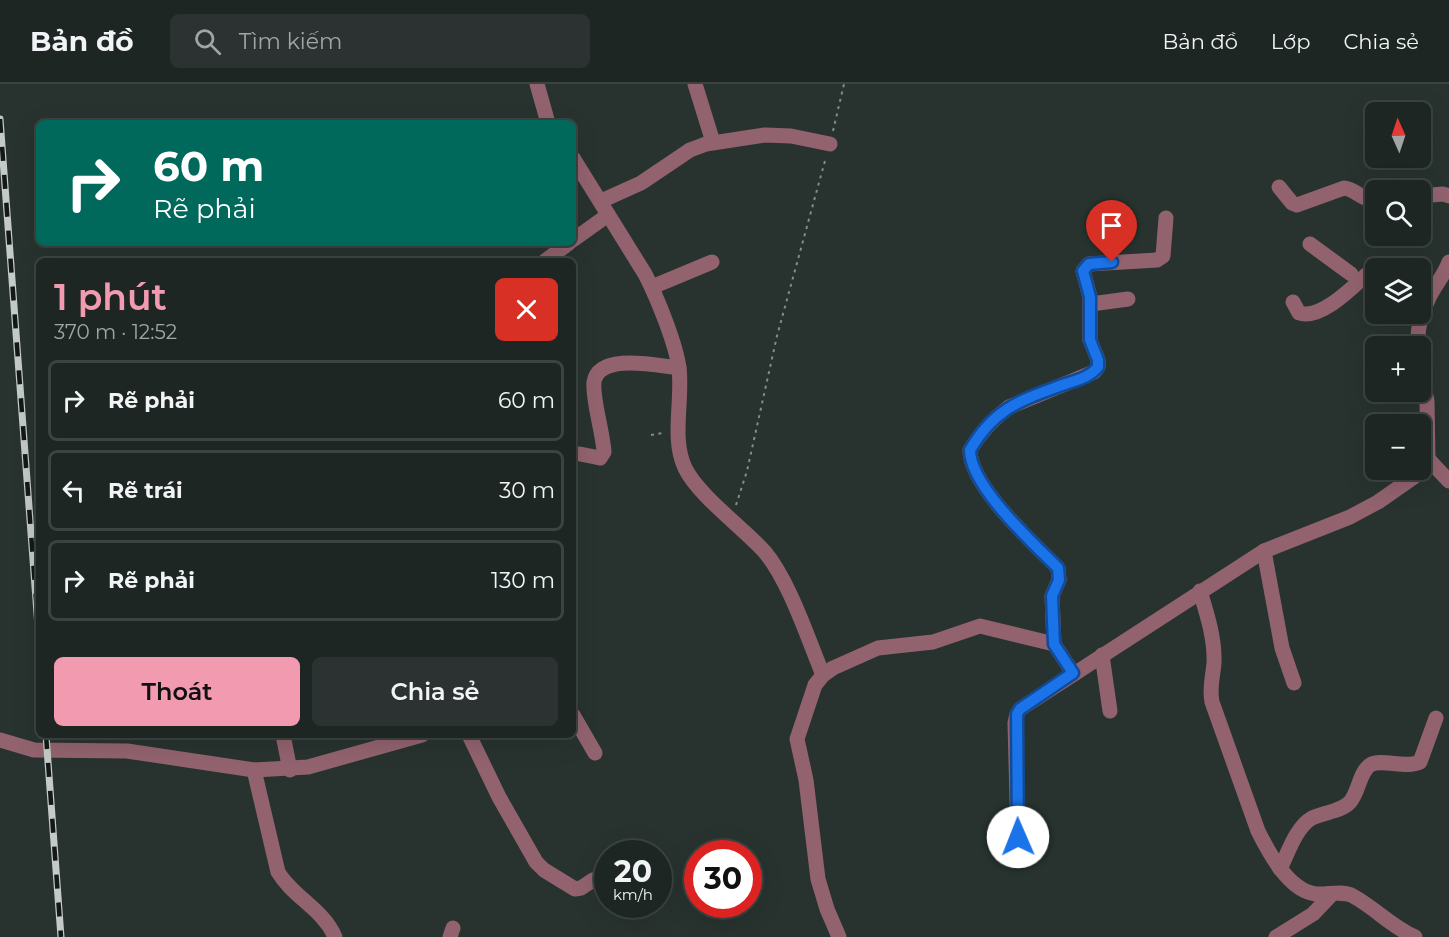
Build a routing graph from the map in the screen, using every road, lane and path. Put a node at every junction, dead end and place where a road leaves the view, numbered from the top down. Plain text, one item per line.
1 (537, 84) edge
2 (695, 84) edge
3 (844, 84) edge
4 (547, 120) edge
5 (713, 142) junction
6 (830, 144) junction
7 (576, 163) edge
8 (1279, 187) dead end
9 (1431, 195) edge
10 (1449, 196) edge
11 (1365, 199) edge
12 (604, 208) junction
13 (1166, 218) dead end
14 (576, 237) edge
15 (1310, 244) dead end
16 (563, 246) edge
17 (549, 255) edge
18 (712, 262) dead end
19 (1449, 262) edge
20 (1365, 275) edge
21 (1355, 278) junction
22 (652, 287) junction
23 (1431, 289) edge
24 (1128, 299) dead end
25 (1293, 302) dead end
26 (1091, 304) junction
27 (679, 368) junction
28 (580, 454) dead end
29 (1431, 462) edge
30 (1410, 480) edge
31 (1449, 480) edge
32 (725, 513) junction
33 (1264, 551) junction
34 (1200, 591) junction
35 (1054, 644) junction
36 (1102, 655) junction
37 (1073, 673) junction
38 (823, 675) junction
39 (1294, 683) dead end
40 (1110, 711) dead end
41 (1436, 718) dead end
42 (576, 720) edge
43 (284, 738) edge
44 (411, 738) edge
45 (470, 738) edge
46 (0, 740) edge
47 (595, 753) dead end
48 (290, 770) junction
49 (254, 771) junction
50 (1018, 837) dead end
51 (1280, 868) junction
52 (593, 880) dead end
53 (1332, 894) junction
54 (335, 937) edge
55 (839, 937) edge
56 (1276, 937) edge
57 (1415, 937) edge

1 - 4 street
2 - 5 street
3 - 6 path
5 - 6 street
5 - 12 street
6 - 32 path
7 - 12 street
8 - 11 street
9 - 10 street
12 - 14 street
12 - 22 street
13 - 26 street
15 - 21 street
16 - 17 street
18 - 22 street
19 - 23 street
20 - 21 street
21 - 25 street
22 - 27 street
24 - 26 street
26 - 35 street
27 - 28 street
27 - 32 street
29 - 31 street
30 - 33 street
32 - 38 street
33 - 34 street
33 - 39 street
34 - 36 street
34 - 51 street
35 - 37 street
35 - 38 street
36 - 37 street
36 - 40 street
37 - 50 street
38 - 55 street
41 - 51 street
42 - 47 street
43 - 48 street
44 - 48 street
45 - 52 street
46 - 49 street
48 - 49 street
49 - 54 street
51 - 53 street
53 - 56 street
53 - 57 street

